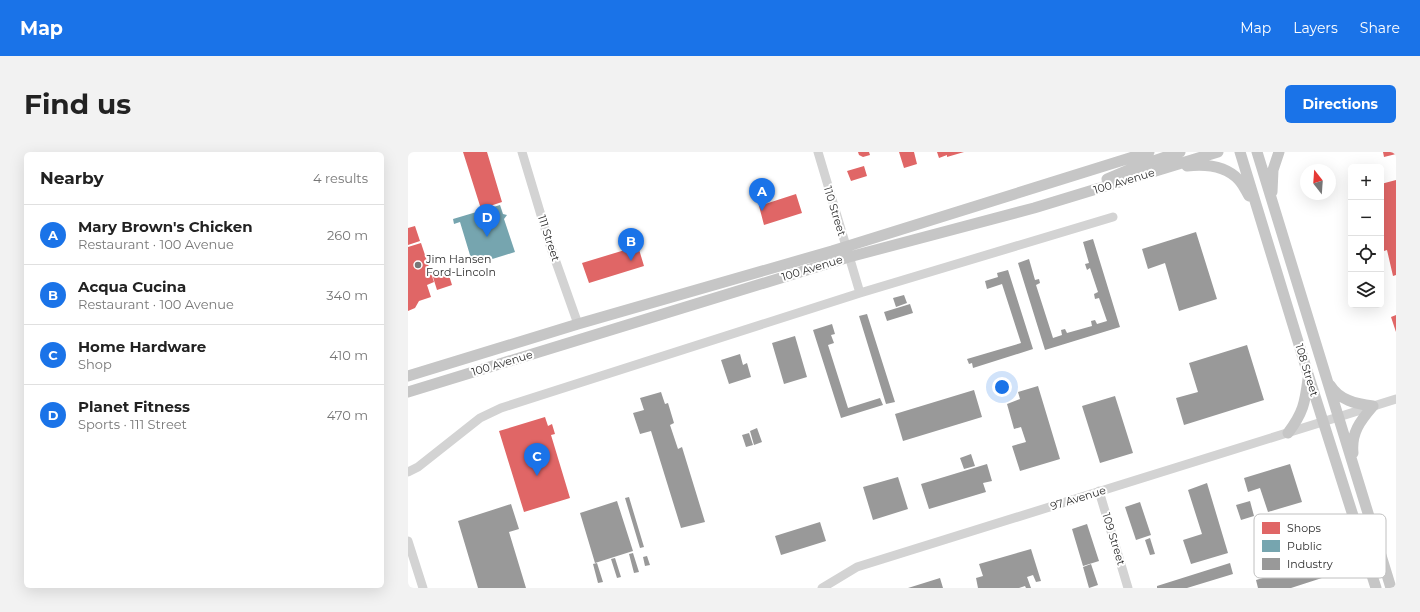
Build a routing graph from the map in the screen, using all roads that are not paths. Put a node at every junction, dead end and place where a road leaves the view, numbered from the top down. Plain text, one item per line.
1 (522, 152) edge
2 (818, 152) edge
3 (1143, 152) edge
4 (1149, 152) edge
5 (1180, 152) edge
6 (1218, 152) edge
7 (1240, 152) edge
8 (1257, 152) edge
9 (1279, 152) edge
10 (1129, 159) junction
11 (1163, 169) junction
12 (1272, 203) junction
13 (1257, 207) junction
14 (1034, 208) junction
15 (1113, 217) dead end
16 (848, 252) junction
17 (860, 294) junction
18 (578, 324) junction
19 (1308, 374) junction
20 (408, 376) edge
21 (1327, 381) junction
22 (408, 392) edge
23 (1396, 399) edge
24 (1373, 406) junction
25 (1339, 417) junction
26 (1323, 421) junction
27 (1288, 433) junction
28 (1354, 470) junction
29 (408, 472) edge
30 (1099, 491) junction
31 (1353, 514) edge
32 (1368, 514) edge
33 (408, 541) edge
34 (1386, 572) edge
35 (1373, 578) edge
36 (423, 588) edge
37 (822, 588) edge
38 (1128, 588) edge
39 (1376, 588) edge
40 (1391, 588) edge

1 - 18 street, 111 Street
2 - 16 street, 110 Street
3 - 10 main road
4 - 10 main road, 100 Avenue
5 - 14 main road
6 - 11 main road, 100 Avenue
7 - 13 main road, 108 Street
8 - 12 main road, 108 Street
9 - 12 main road
10 - 16 main road, 100 Avenue
11 - 13 main road
11 - 14 main road, 100 Avenue
12 - 21 main road, 108 Street
13 - 19 main road, 108 Street
14 - 16 main road, 100 Avenue
15 - 17 street
16 - 17 street, 110 Street
16 - 18 main road, 100 Avenue
16 - 22 main road, 100 Avenue
17 - 29 street
18 - 20 main road, 100 Avenue
19 - 26 main road, 108 Street
19 - 27 main road
21 - 24 main road
21 - 25 main road, 108 Street
23 - 24 street, 97 Avenue
24 - 25 street, 97 Avenue
24 - 28 main road
25 - 26 street, 97 Avenue
25 - 28 main road, 108 Street
26 - 27 street, 97 Avenue
26 - 31 main road, 108 Street
27 - 30 street, 97 Avenue
28 - 32 main road, 108 Street
30 - 37 street, 97 Avenue
30 - 38 street, 109 Street
33 - 36 street
34 - 40 main road, 108 Street
35 - 39 main road, 108 Street

